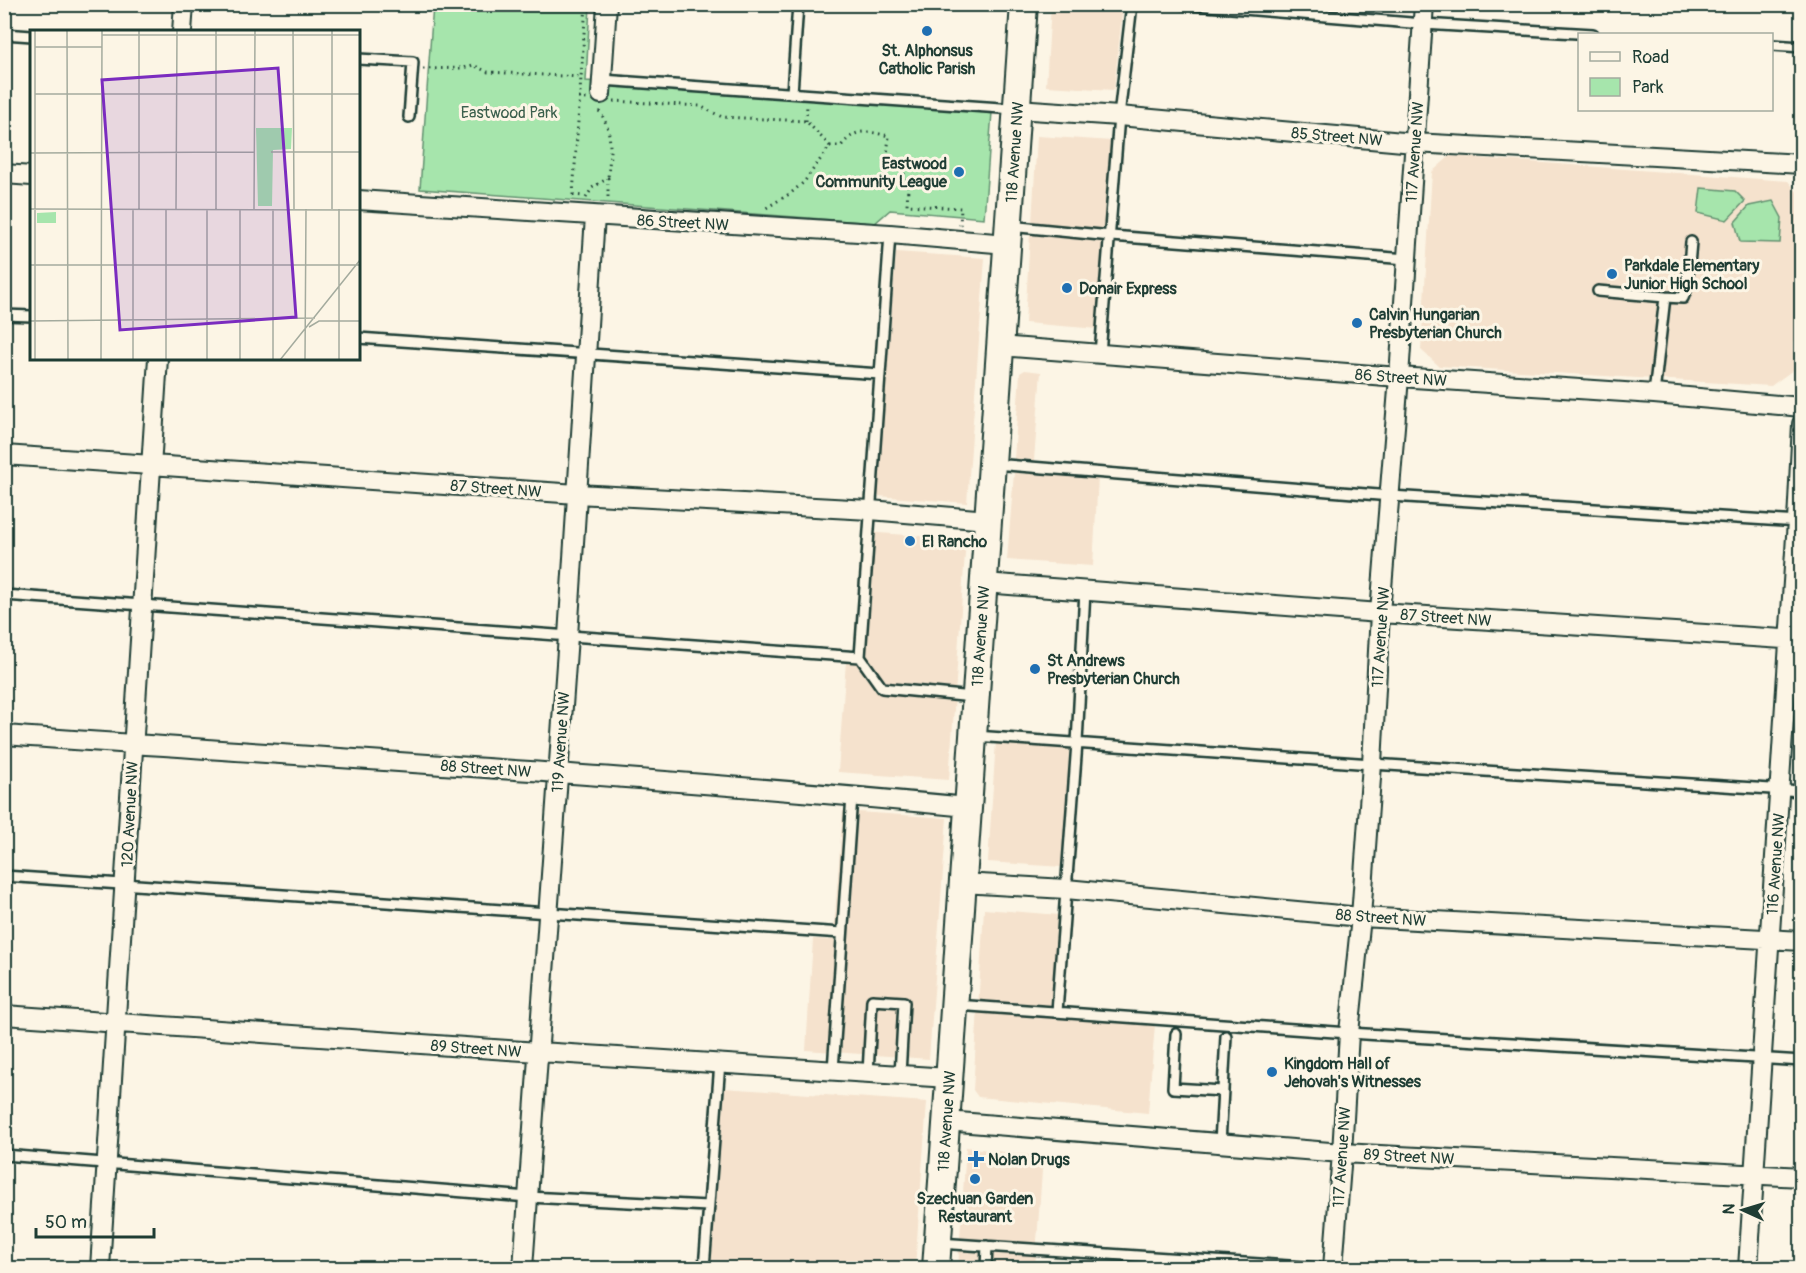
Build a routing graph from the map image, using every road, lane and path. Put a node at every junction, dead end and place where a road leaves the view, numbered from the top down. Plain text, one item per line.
1 (184, 4) edge
2 (586, 4) edge
3 (607, 4) edge
4 (798, 4) edge
5 (1024, 4) edge
6 (1132, 4) edge
7 (1183, 4) edge
8 (1424, 4) edge
9 (1423, 24) junction
10 (182, 30) edge
11 (1578, 33) edge
12 (4, 34) edge
13 (30, 36) edge
14 (1773, 45) edge
15 (1802, 47) edge
16 (360, 59) edge
17 (413, 69) junction
18 (581, 77) junction
19 (600, 93) junction
20 (792, 93) junction
21 (579, 99) junction
22 (1017, 109) junction
23 (1119, 116) junction
24 (409, 117) dead end
25 (605, 119) dead end
26 (1414, 143) junction
27 (830, 146) junction
28 (1802, 164) edge
29 (4, 174) edge
30 (30, 176) edge
31 (608, 178) dead end
32 (573, 195) junction
33 (597, 197) dead end
34 (360, 200) edge
35 (757, 207) dead end
36 (572, 215) junction
37 (595, 216) junction
38 (890, 234) junction
39 (1008, 235) junction
40 (1111, 236) junction
41 (959, 240) junction
42 (1691, 242) dead end
43 (1407, 259) junction
44 (1598, 291) dead end
45 (1665, 297) junction
46 (4, 315) edge
47 (30, 316) edge
48 (360, 338) edge
49 (1000, 346) junction
50 (587, 354) junction
51 (1100, 354) junction
52 (159, 360) edge
53 (880, 374) junction
54 (1399, 377) junction
55 (1654, 394) junction
56 (1802, 407) edge
57 (1802, 424) edge
58 (4, 455) edge
59 (992, 464) junction
60 (152, 465) junction
61 (577, 494) junction
62 (1391, 496) junction
63 (870, 510) junction
64 (988, 520) junction
65 (1799, 522) edge
66 (984, 583) junction
67 (1085, 590) junction
68 (4, 596) edge
69 (144, 604) junction
70 (1380, 613) junction
71 (568, 636) junction
72 (1796, 640) edge
73 (860, 657) junction
74 (975, 698) junction
75 (4, 735) edge
76 (973, 736) junction
77 (1077, 742) junction
78 (133, 744) junction
79 (1372, 764) junction
80 (558, 773) junction
81 (1780, 789) junction
82 (1802, 791) edge
83 (852, 796) junction
84 (968, 807) junction
85 (4, 876) edge
86 (962, 883) junction
87 (125, 885) junction
88 (1065, 889) junction
89 (548, 914) junction
90 (1361, 917) junction
91 (842, 933) junction
92 (1770, 939) junction
93 (1802, 941) edge
94 (954, 1005) junction
95 (1057, 1012) junction
96 (4, 1015) edge
97 (115, 1023) junction
98 (1349, 1033) junction
99 (1176, 1034) dead end
100 (1226, 1036) dead end
101 (538, 1052) junction
102 (1761, 1059) junction
103 (1802, 1061) edge
104 (720, 1063) junction
105 (833, 1070) junction
106 (868, 1073) junction
107 (900, 1075) junction
108 (949, 1078) junction
109 (1223, 1091) junction
110 (946, 1121) junction
111 (1220, 1143) junction
112 (1342, 1153) junction
113 (4, 1155) edge
114 (106, 1163) junction
115 (1754, 1173) junction
116 (1802, 1177) edge
117 (528, 1197) junction
118 (708, 1206) junction
119 (937, 1243) junction
120 (987, 1246) junction
121 (100, 1269) edge
122 (523, 1269) edge
123 (704, 1269) edge
124 (936, 1269) edge
125 (986, 1269) edge
126 (1320, 1269) edge
127 (1333, 1269) edge
128 (1748, 1269) edge

1 - 10 street
2 - 18 path
3 - 19 street
4 - 20 lane
5 - 22 main road, 118 Avenue NW
6 - 23 lane
7 - 9 lane
8 - 9 street, 117 Avenue NW
9 - 11 lane
9 - 26 street, 117 Avenue NW
12 - 13 lane
14 - 15 lane
16 - 17 lane
17 - 18 path
17 - 24 lane
18 - 21 path
19 - 20 lane
19 - 21 path
19 - 27 path
20 - 22 lane
21 - 32 path
22 - 23 street, 85 Street NW
22 - 39 main road, 118 Avenue NW
23 - 26 street, 85 Street NW
23 - 40 lane
25 - 31 path
26 - 28 street, 85 Street NW
26 - 43 street, 117 Avenue NW
27 - 35 path
27 - 41 path
29 - 30 street
32 - 33 path
32 - 36 path
34 - 36 street, 86 Street NW
36 - 37 street, 86 Street NW
37 - 38 street, 86 Street NW
37 - 50 street, 119 Avenue NW
38 - 41 street, 86 Street NW
38 - 53 lane
39 - 40 lane
39 - 41 street, 86 Street NW
39 - 49 main road, 118 Avenue NW
40 - 43 lane
40 - 51 lane
42 - 45 lane
43 - 54 street, 117 Avenue NW
44 - 45 lane
45 - 55 lane
46 - 47 lane
48 - 50 lane
49 - 51 street, 86 Street NW
49 - 59 main road, 118 Avenue NW
50 - 53 lane
50 - 61 street, 119 Avenue NW
51 - 54 street, 86 Street NW
52 - 60 street, 120 Avenue NW
53 - 63 lane
54 - 55 street, 86 Street NW
54 - 62 street, 117 Avenue NW
55 - 56 street, 86 Street NW
57 - 65 street, 116 Avenue NW
58 - 60 street, 87 Street NW
59 - 62 lane
59 - 64 main road, 118 Avenue NW
60 - 61 street, 87 Street NW
60 - 69 street, 120 Avenue NW
61 - 63 street, 87 Street NW
61 - 71 street, 119 Avenue NW
62 - 65 lane
62 - 70 street, 117 Avenue NW
63 - 64 street, 87 Street NW
63 - 73 lane
64 - 66 main road, 118 Avenue NW
65 - 72 street, 116 Avenue NW
66 - 67 street, 87 Street NW
66 - 74 main road, 118 Avenue NW
67 - 70 street, 87 Street NW
67 - 77 lane
68 - 69 lane
69 - 71 lane
69 - 78 street, 120 Avenue NW
70 - 72 street, 87 Street NW
70 - 79 street, 117 Avenue NW
71 - 73 lane
71 - 80 street, 119 Avenue NW
72 - 81 street, 116 Avenue NW
73 - 74 lane
74 - 76 main road, 118 Avenue NW
75 - 78 street, 88 Street NW
76 - 77 lane
76 - 84 main road, 118 Avenue NW
77 - 79 lane
77 - 88 lane
78 - 80 street, 88 Street NW
78 - 87 street, 120 Avenue NW
79 - 81 lane
79 - 90 street, 117 Avenue NW
80 - 83 street, 88 Street NW
80 - 89 street, 119 Avenue NW
81 - 82 lane
81 - 92 street, 116 Avenue NW
83 - 84 street, 88 Street NW
83 - 91 lane
84 - 86 main road, 118 Avenue NW
85 - 87 lane
86 - 88 street, 88 Street NW
86 - 94 main road, 118 Avenue NW
87 - 89 lane
87 - 97 street, 120 Avenue NW
88 - 90 street, 88 Street NW
88 - 95 lane
89 - 91 lane
89 - 101 street, 119 Avenue NW
90 - 92 street, 88 Street NW
90 - 98 street, 117 Avenue NW
91 - 105 lane
92 - 93 street, 88 Street NW
92 - 102 street, 116 Avenue NW
94 - 95 lane
94 - 108 main road, 118 Avenue NW
95 - 98 lane
96 - 97 street, 89 Street NW
97 - 101 street, 89 Street NW
97 - 114 street, 120 Avenue NW
98 - 102 lane
98 - 112 street, 117 Avenue NW
99 - 109 lane
100 - 109 lane
101 - 104 street, 89 Street NW
101 - 117 street, 119 Avenue NW
102 - 103 lane
102 - 115 street, 116 Avenue NW
104 - 105 street, 89 Street NW
104 - 118 lane
105 - 106 street, 89 Street NW
106 - 107 street, 89 Street NW
106 - 107 lane
107 - 108 street, 89 Street NW
108 - 110 main road, 118 Avenue NW
109 - 111 lane
110 - 111 street, 89 Street NW
110 - 119 main road, 118 Avenue NW
111 - 112 street, 89 Street NW
112 - 115 street, 89 Street NW
112 - 127 street, 117 Avenue NW
113 - 114 lane
114 - 117 lane
114 - 121 street, 120 Avenue NW
115 - 116 street, 89 Street NW
115 - 128 street, 116 Avenue NW
117 - 118 lane
117 - 122 street, 119 Avenue NW
118 - 123 lane
119 - 120 lane
119 - 124 main road, 118 Avenue NW
120 - 125 lane
120 - 126 lane

